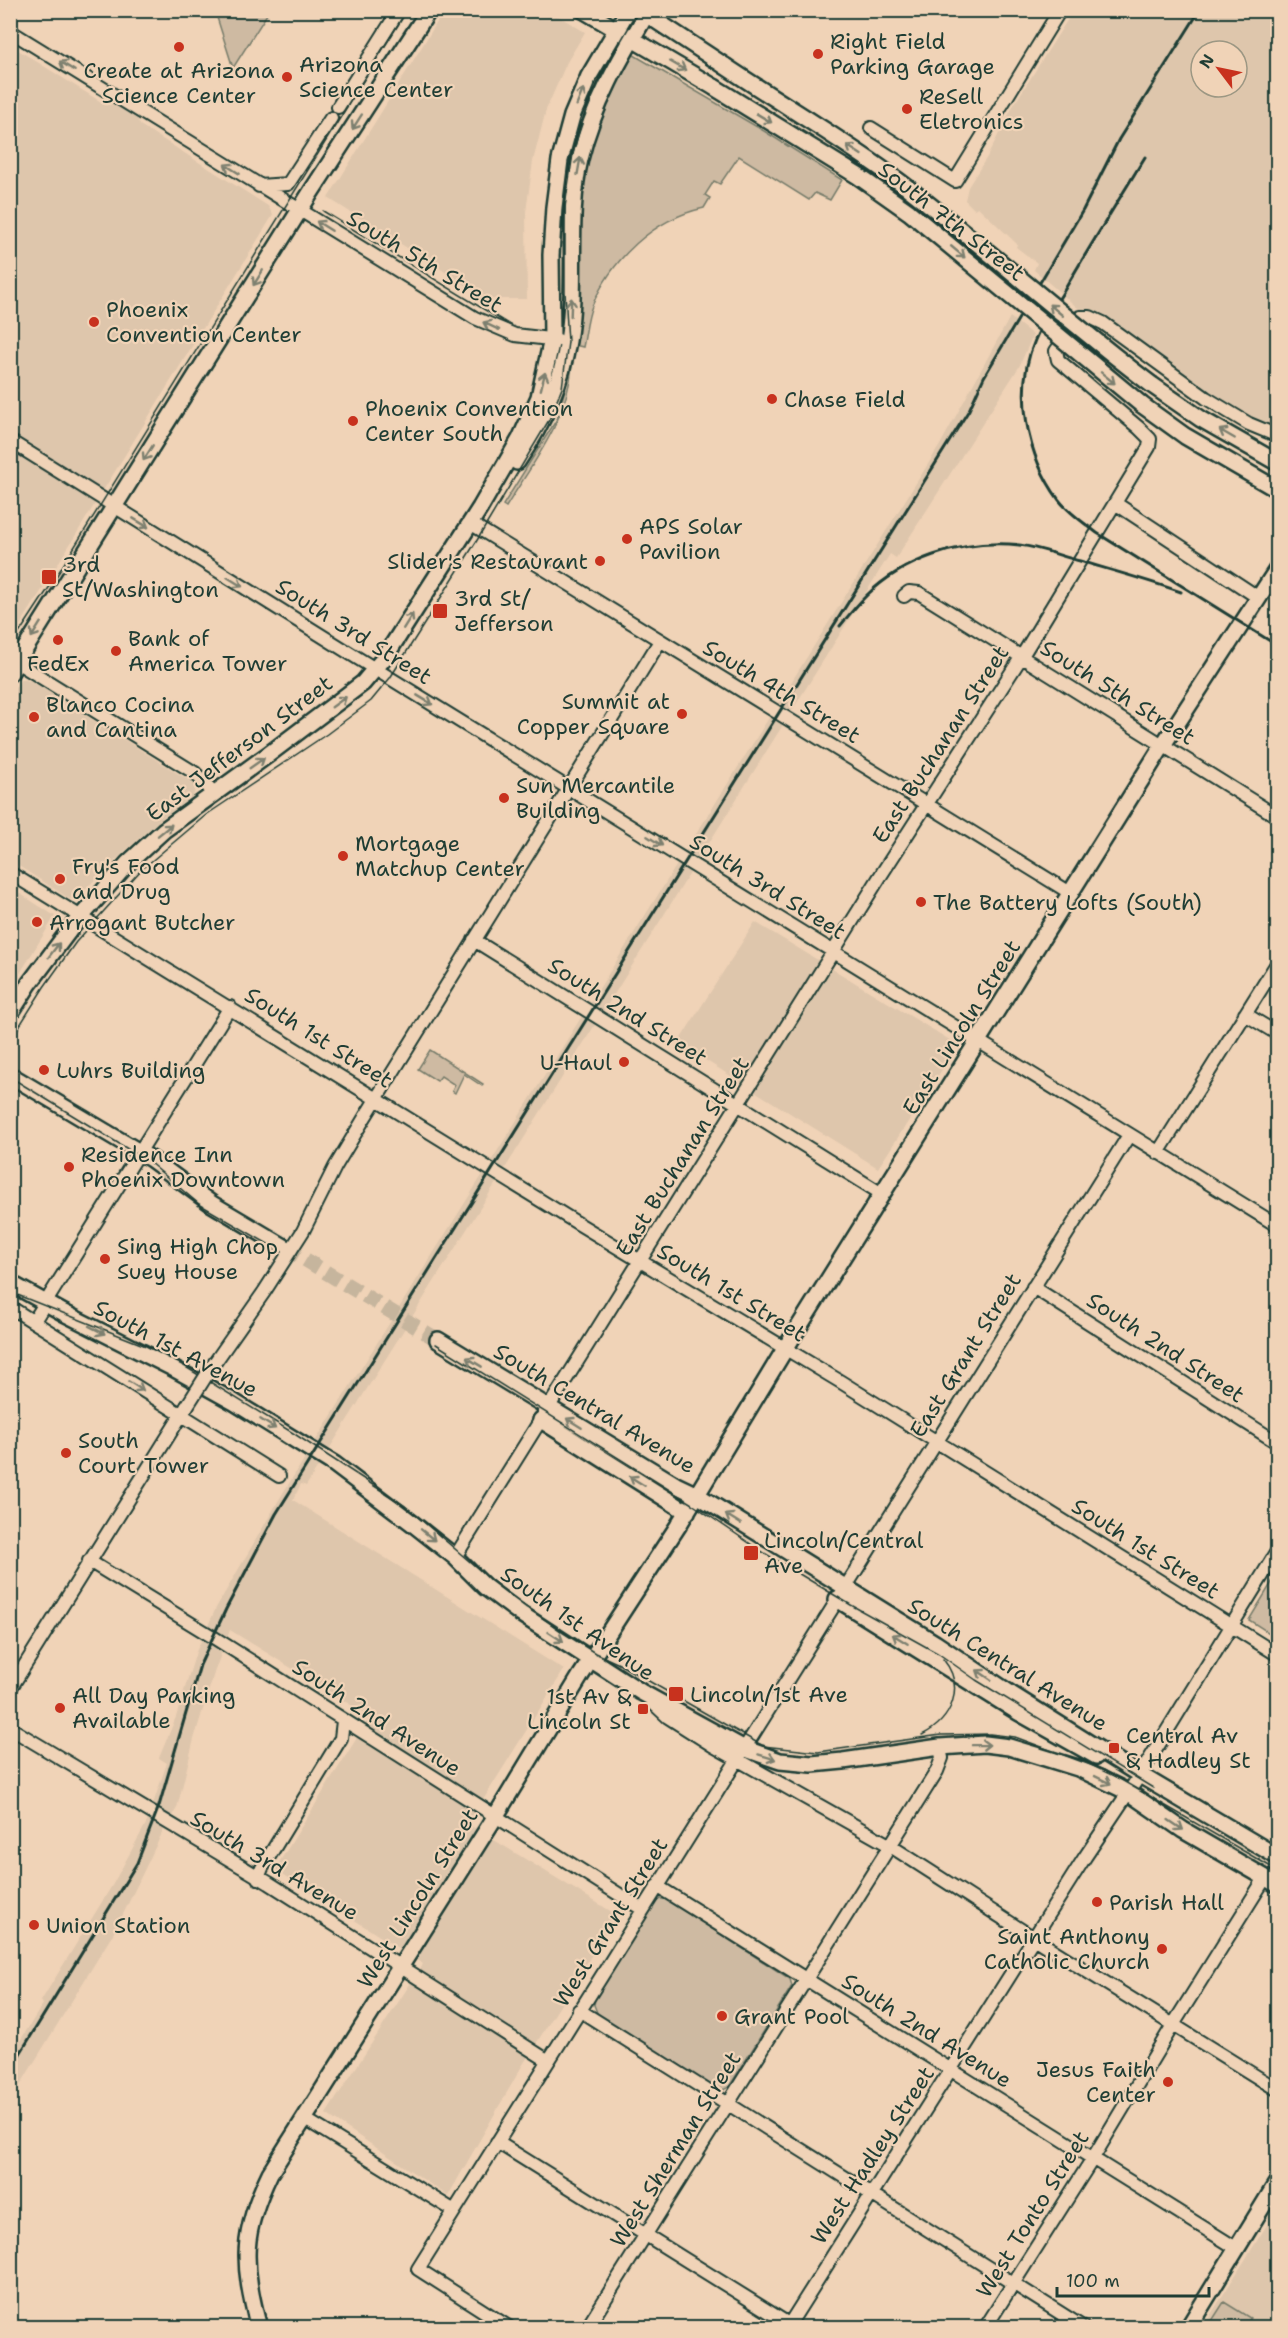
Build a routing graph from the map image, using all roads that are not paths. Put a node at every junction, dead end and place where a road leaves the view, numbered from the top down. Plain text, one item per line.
1 (399, 10) edge
2 (429, 10) edge
3 (583, 10) edge
4 (628, 10) edge
5 (1059, 10) edge
6 (645, 12) edge
7 (615, 30) junction
8 (10, 32) edge
9 (632, 39) junction
10 (871, 128) dead end
11 (259, 186) junction
12 (300, 211) junction
13 (552, 339) junction
14 (568, 342) junction
15 (1278, 436) edge
16 (10, 441) edge
17 (1278, 463) edge
18 (1278, 490) edge
19 (1115, 503) junction
20 (114, 506) junction
21 (480, 508) junction
22 (470, 523) junction
23 (1278, 568) edge
24 (903, 596) dead end
25 (1259, 598) junction
26 (660, 641) junction
27 (1022, 656) junction
28 (13, 664) edge
29 (375, 669) junction
30 (1163, 745) junction
31 (570, 788) junction
32 (214, 793) junction
33 (927, 804) junction
34 (1278, 818) edge
35 (10, 873) edge
36 (1072, 894) junction
37 (81, 916) junction
38 (474, 940) junction
39 (834, 952) junction
40 (1278, 962) edge
41 (230, 1007) junction
42 (10, 1014) edge
43 (1245, 1014) junction
44 (1278, 1034) edge
45 (978, 1042) junction
46 (10, 1075) edge
47 (10, 1081) edge
48 (377, 1098) junction
49 (739, 1104) junction
50 (62, 1108) junction
51 (1129, 1135) junction
52 (1158, 1153) junction
53 (136, 1157) junction
54 (882, 1194) junction
55 (1278, 1226) edge
56 (287, 1252) junction
57 (641, 1261) junction
58 (10, 1283) edge
59 (1032, 1287) junction
60 (45, 1303) junction
61 (10, 1307) edge
62 (34, 1321) junction
63 (438, 1340) tunnel mouth
64 (785, 1349) junction
65 (184, 1411) junction
66 (546, 1413) junction
67 (936, 1441) junction
68 (1278, 1443) edge
69 (279, 1476) dead end
70 (697, 1495) junction
71 (687, 1512) junction
72 (1278, 1550) edge
73 (455, 1557) junction
74 (89, 1562) junction
75 (840, 1595) junction
76 (1231, 1626) junction
77 (1278, 1655) edge
78 (591, 1659) junction
79 (10, 1689) edge
80 (343, 1721) junction
81 (10, 1728) edge
82 (940, 1747) junction
83 (740, 1753) junction
84 (1140, 1775) junction
85 (1128, 1792) junction
86 (495, 1817) junction
87 (890, 1845) junction
88 (1278, 1857) edge
89 (258, 1878) junction
90 (1271, 1882) edge
91 (657, 1886) junction
92 (642, 1908) junction
93 (1034, 1939) junction
94 (400, 1967) junction
95 (806, 1980) junction
96 (579, 2010) junction
97 (1173, 2025) junction
98 (547, 2060) junction
99 (951, 2070) junction
100 (1278, 2090) edge
101 (728, 2103) junction
102 (305, 2119) junction
103 (497, 2142) junction
104 (1093, 2158) junction
105 (1278, 2181) edge
106 (871, 2194) junction
107 (453, 2210) junction
108 (646, 2235) junction
109 (1236, 2248) junction
110 (1013, 2283) junction
111 (790, 2326) edge
112 (259, 2328) edge
113 (510, 2328) edge
114 (587, 2328) edge
115 (985, 2328) edge
116 (1084, 2328) edge
117 (1188, 2328) edge

1 - 11 street
2 -> 12 main road
3 - 7 main road, South 7th Street
4 - 7 main road, East Jefferson Street
5 - 10 street
6 - 9 main road, East Jefferson Street
17 -> 6 main road, South 7th Street, bridge
7 - 9 main road, South 7th Street
13 -> 7 main road, East Jefferson Street
11 -> 8 street, South 5th Street
14 -> 9 main road, East Jefferson Street
9 -> 18 main road, South 7th Street, bridge
11 - 12 street, South 5th Street
13 -> 12 street, South 5th Street
12 -> 20 main road
13 - 14 street, South 5th Street
21 -> 13 main road, East Jefferson Street
14 - 21 main road, East Jefferson Street
15 - 19 street, East Buchanan Street
16 - 20 street, South 3rd Street
19 - 25 street
19 - 27 street, East Buchanan Street
20 -> 28 main road
20 -> 29 street, South 3rd Street
21 - 22 main road, East Jefferson Street
22 - 26 street, South 4th Street
29 -> 22 main road, East Jefferson Street
23 - 25 main road, East Lincoln Street
24 - 27 street, South 5th Street
25 - 30 main road, East Lincoln Street
26 - 31 street
26 - 33 street, South 4th Street
27 - 30 street, South 5th Street
27 - 33 street, East Buchanan Street
28 - 32 street
29 -> 31 street, South 3rd Street
32 -> 29 main road, East Jefferson Street
30 - 34 street, South 5th Street
30 - 36 main road, East Lincoln Street
31 - 38 street
31 -> 39 street, South 3rd Street
37 -> 32 main road, East Jefferson Street
33 - 36 street, South 4th Street
33 - 39 street, East Buchanan Street
35 - 37 street, South 1st Street
36 - 45 main road, East Lincoln Street
37 - 41 street, South 1st Street
42 -> 37 main road, East Jefferson Street
38 - 48 street
38 - 49 street, South 2nd Street
39 - 45 street, South 3rd Street
39 - 49 street, East Buchanan Street
40 - 43 street
41 - 48 street, South 1st Street
41 - 53 street
43 - 44 street
43 - 52 street
45 - 51 street, South 3rd Street
45 - 54 main road, East Lincoln Street
46 - 50 main road
47 - 50 main road
48 - 56 street
48 - 57 street, South 1st Street
49 - 54 street, South 2nd Street
49 - 57 street, East Buchanan Street
50 - 53 main road
51 - 52 street, South 3rd Street
51 - 59 street, East Grant Street
52 - 55 street, South 3rd Street
53 - 56 main road
53 - 60 street
54 - 64 main road, East Lincoln Street
56 - 65 street, bridge
57 - 64 street, South 1st Street
57 - 66 street, East Buchanan Street
58 - 60 main road, South 1st Avenue
59 - 67 street, East Grant Street
59 - 68 street, South 2nd Street
60 - 62 street
60 -> 73 main road, South 1st Avenue
61 - 62 street
62 -> 65 street
66 -> 63 main road, South Central Avenue
64 - 67 street, South 1st Street
64 - 70 main road, East Lincoln Street
65 - 69 street
65 - 74 street
70 -> 66 main road, South Central Avenue
71 -> 66 main road
66 - 73 street, East Buchanan Street
67 - 75 street, East Grant Street
67 - 76 street, South 1st Street
70 - 71 main road, East Lincoln Street
75 -> 70 main road, South Central Avenue
71 - 78 main road, West Lincoln Street
72 - 76 street, West Hadley Street
73 -> 78 main road, South 1st Avenue
74 - 79 street
74 - 80 street, South 2nd Avenue
75 - 83 street, West Grant Street
84 -> 75 main road, South Central Avenue
76 - 77 street, South 1st Street
76 - 84 street, West Hadley Street
78 - 83 main road, South 1st Avenue
78 - 86 main road, West Lincoln Street
80 - 86 street, South 2nd Avenue
80 - 89 street
81 - 89 street, South 3rd Avenue
83 -> 82 main road
82 -> 85 main road
82 - 87 street, West Sherman Street
83 - 87 street
83 - 91 street, West Grant Street
84 - 85 street, West Hadley Street
84 - 88 main road, South Central Avenue
85 -> 90 main road
85 - 93 street, West Hadley Street
86 - 92 street, South 2nd Avenue
86 - 94 main road, West Lincoln Street
87 - 93 street
87 - 95 street, West Sherman Street
89 - 94 street, South 3rd Avenue
90 - 97 street, West Tonto Street
91 - 92 street, West Grant Street
91 - 95 street, South 2nd Avenue
92 - 96 street, West Grant Street
93 - 97 street
93 - 99 street, West Hadley Street
94 - 98 street, South 3rd Avenue
94 - 102 main road, West Lincoln Street
95 - 99 street, South 2nd Avenue
95 - 101 street, West Sherman Street
96 - 98 street, West Grant Street
96 - 101 street
97 - 100 street
97 - 104 street, West Tonto Street
98 - 103 street, West Grant Street
99 - 104 street, South 2nd Avenue
99 - 106 street, West Hadley Street
101 - 106 street
101 - 108 street, West Sherman Street
102 - 107 street
102 - 112 main road, West Lincoln Street
103 - 107 street, West Grant Street
103 - 108 street
104 - 109 street, South 2nd Avenue
104 - 110 street, West Tonto Street
105 - 109 main road
106 - 110 street
106 - 111 street, West Hadley Street
107 - 113 street, West Grant Street
108 - 111 street
108 - 114 street, West Sherman Street
109 - 117 main road
110 - 115 street, West Tonto Street
110 - 116 street

